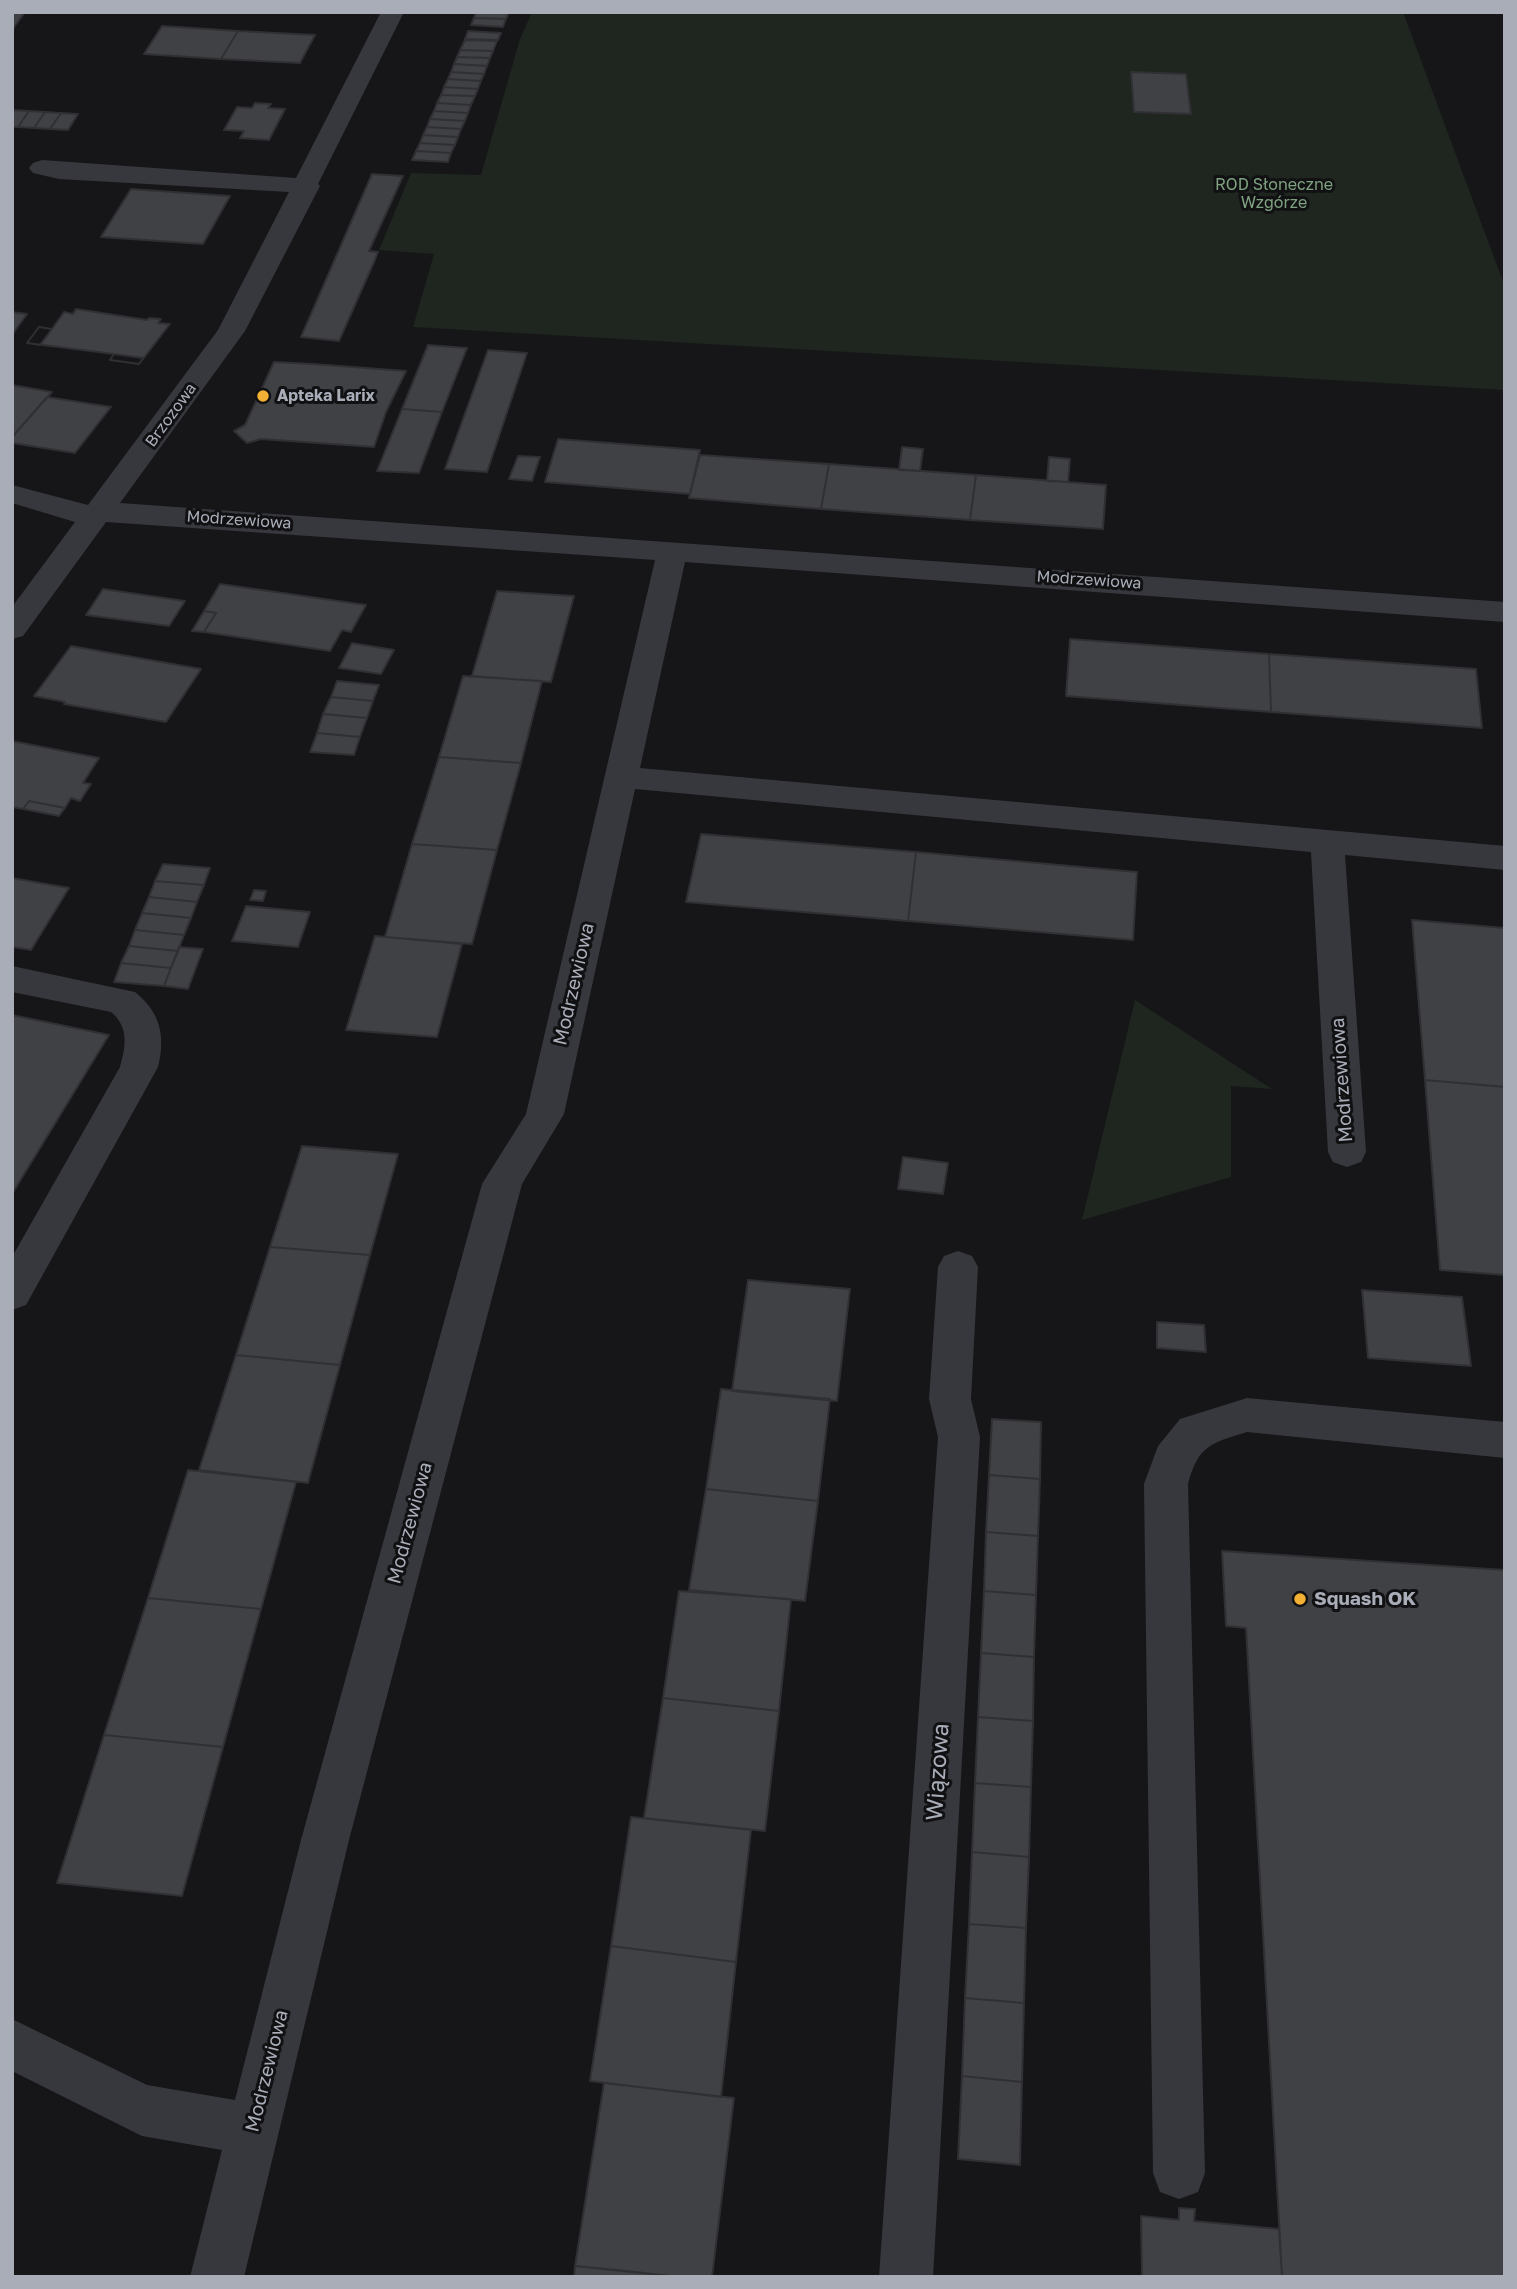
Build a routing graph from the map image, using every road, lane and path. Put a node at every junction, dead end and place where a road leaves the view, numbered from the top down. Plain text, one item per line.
1 (393, 12) edge
2 (42, 167) dead end
3 (307, 186) junction
4 (12, 494) edge
5 (100, 513) junction
6 (673, 551) junction
7 (1505, 612) edge
8 (12, 629) edge
9 (621, 777) junction
10 (1327, 840) junction
11 (1505, 858) edge
12 (12, 979) edge
13 (1347, 1152) dead end
14 (958, 1267) dead end
15 (12, 1294) edge
16 (1505, 1440) edge
17 (12, 2044) edge
18 (253, 2129) junction
19 (1179, 2174) dead end
20 (217, 2277) edge
21 (906, 2277) edge

1 - 3 street, Brzozowa
2 - 3 street
3 - 5 street, Brzozowa
4 - 5 street, Modrzewiowa
5 - 6 street, Modrzewiowa
5 - 8 street, Brzozowa
6 - 7 street, Modrzewiowa
6 - 9 street, Modrzewiowa
9 - 10 street
9 - 18 street, Modrzewiowa
10 - 11 street
10 - 13 street, Modrzewiowa
12 - 15 street
14 - 21 street, Wiązowa
16 - 19 street
17 - 18 street
18 - 20 street, Modrzewiowa

